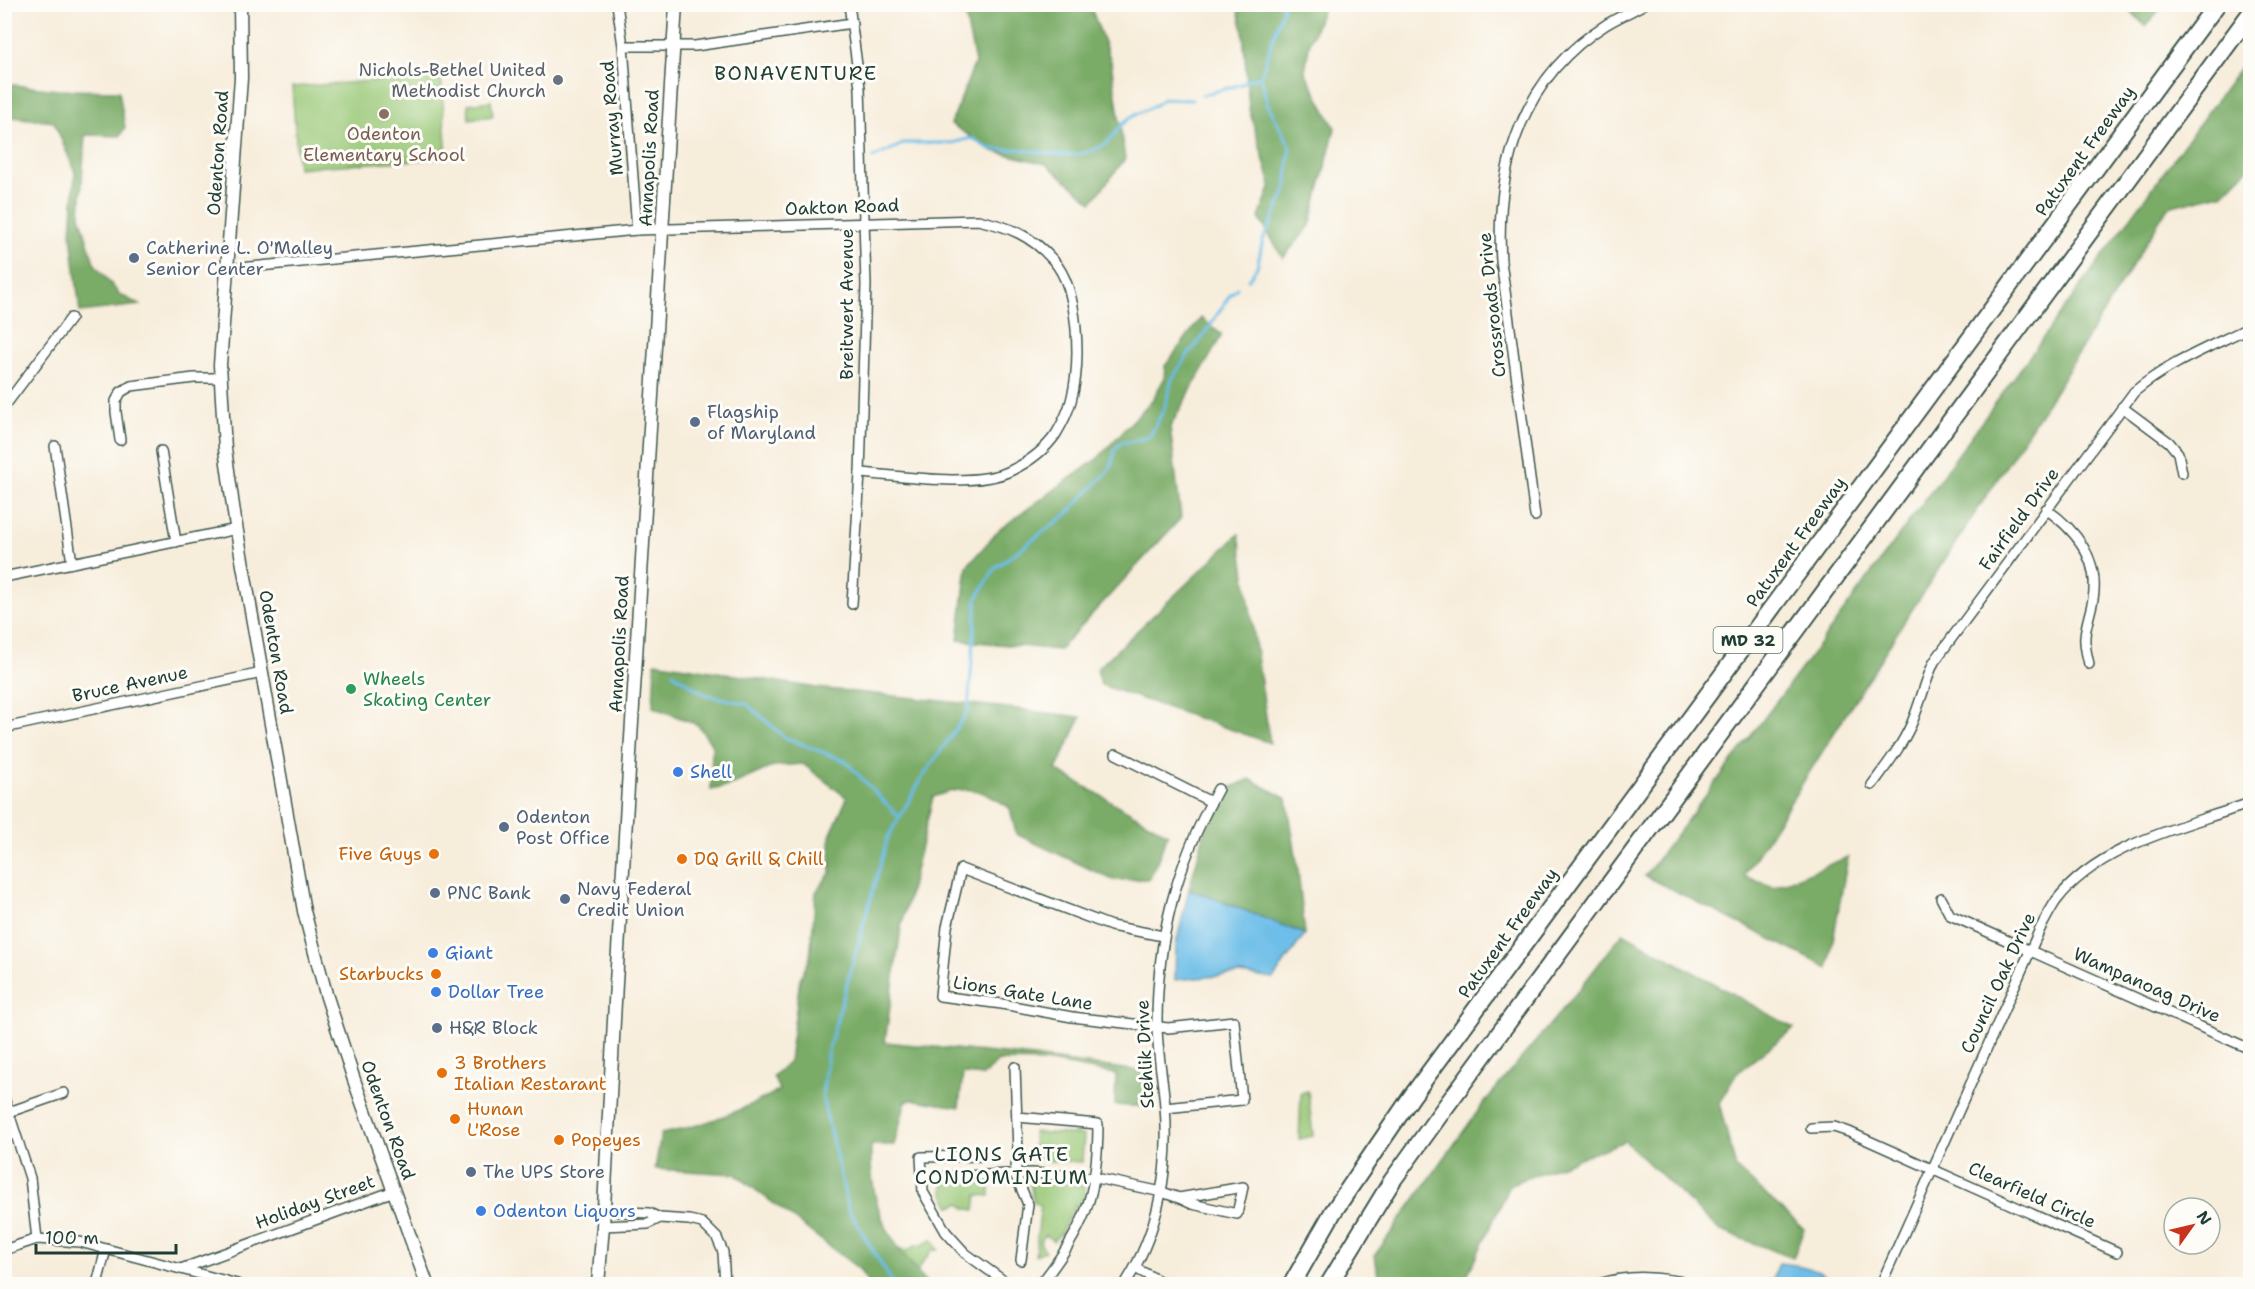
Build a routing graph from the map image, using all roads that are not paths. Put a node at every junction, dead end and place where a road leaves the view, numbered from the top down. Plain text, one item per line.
1 (240, 4) edge
2 (617, 4) edge
3 (676, 4) edge
4 (849, 4) edge
5 (1644, 4) edge
6 (2217, 4) edge
7 (2250, 14) edge
8 (852, 23) junction
9 (623, 46) junction
10 (673, 46) junction
11 (864, 223) junction
12 (662, 229) junction
13 (637, 230) junction
14 (228, 269) junction
15 (71, 318) dead end
16 (2250, 327) edge
17 (220, 378) junction
18 (4, 407) edge
19 (2121, 407) junction
20 (120, 440) dead end
21 (55, 446) dead end
22 (161, 451) dead end
23 (860, 473) junction
24 (2182, 473) dead end
25 (2046, 509) junction
26 (1535, 516) dead end
27 (237, 529) junction
28 (176, 542) junction
29 (72, 563) junction
30 (4, 577) edge
31 (852, 604) dead end
32 (2089, 664) dead end
33 (262, 673) junction
34 (4, 728) edge
35 (1116, 754) dead end
36 (1872, 785) dead end
37 (1218, 789) dead end
38 (1211, 802) junction
39 (2250, 803) edge
40 (1941, 897) dead end
41 (1163, 936) junction
42 (2030, 951) junction
43 (1157, 1027) junction
44 (2250, 1049) edge
45 (1016, 1067) dead end
46 (64, 1093) dead end
47 (4, 1098) edge
48 (1165, 1108) junction
49 (9, 1112) junction
50 (1017, 1117) junction
51 (1811, 1128) dead end
52 (984, 1156) dead end
53 (1932, 1169) junction
54 (1015, 1174) junction
55 (922, 1178) junction
56 (1096, 1178) junction
57 (394, 1191) junction
58 (1162, 1192) junction
59 (1179, 1198) junction
60 (604, 1211) junction
61 (660, 1218) junction
62 (603, 1226) junction
63 (38, 1239) junction
64 (106, 1249) junction
65 (4, 1250) edge
66 (2117, 1252) dead end
67 (1021, 1260) dead end
68 (1135, 1268) junction
69 (181, 1269) junction
70 (1882, 1282) dead end
71 (97, 1284) edge
72 (237, 1284) edge
73 (427, 1284) edge
74 (598, 1284) edge
75 (725, 1284) edge
76 (1008, 1284) edge
77 (1041, 1284) edge
78 (1125, 1284) edge
79 (1165, 1284) edge
80 (1292, 1284) edge
81 (1329, 1284) edge
82 (1599, 1284) edge
83 (1693, 1284) edge

1 - 14 street, Odenton Road
2 - 9 street, Murray Road
3 - 10 street, Annapolis Road
4 - 8 street, Breitwert Avenue
5 - 26 street, Crossroads Drive
6 - 80 highway, Patuxent Freeway / MD 32
7 - 81 highway, MD 32
8 - 10 street
8 - 11 street, Breitwert Avenue
9 - 10 street
9 - 13 street, Murray Road
10 - 12 street, Annapolis Road
11 - 12 street, Oakton Road
11 - 23 street, Breitwert Avenue
11 - 23 street, Oakton Road
12 - 13 street, Oakton Road
12 - 60 street, Annapolis Road
13 - 14 street, Oakton Road
14 - 17 street, Odenton Road
15 - 18 street
16 - 19 street, Fairfield Drive
17 - 20 street
17 - 27 street, Odenton Road
19 - 24 street
19 - 25 street, Fairfield Drive
21 - 29 street
22 - 28 street
23 - 31 street, Breitwert Avenue
25 - 32 street
25 - 36 street, Fairfield Drive
27 - 28 street
27 - 33 street, Odenton Road
28 - 29 street
29 - 30 street
33 - 34 street, Bruce Avenue
33 - 57 street, Odenton Road
35 - 38 street
37 - 38 street, Stehlik Drive
38 - 41 street, Stehlik Drive
39 - 42 street, Council Oak Drive
40 - 42 street, Wampanoag Drive
41 - 43 street, Stehlik Drive
41 - 43 street, Lions Gate Lane
42 - 44 street, Wampanoag Drive
42 - 53 street, Council Oak Drive
43 - 48 street, Stehlik Drive
43 - 48 street
45 - 50 street
46 - 49 street
47 - 49 street
48 - 58 street, Stehlik Drive
49 - 63 street
50 - 54 street
50 - 56 street
51 - 53 street, Clearfield Circle
52 - 55 street
53 - 66 street, Clearfield Circle
53 - 70 street, Council Oak Drive
54 - 55 street
54 - 56 street
54 - 67 street
55 - 76 street
56 - 58 street
56 - 77 street
57 - 69 street, Holiday Street
57 - 73 street, Odenton Road
58 - 59 street
58 - 68 street, Stehlik Drive
59 - 59 street
60 - 61 street
60 - 62 street, Annapolis Road
61 - 62 street
61 - 75 street
62 - 74 street, Annapolis Road
63 - 64 street
63 - 65 street
64 - 69 street
64 - 71 street
68 - 78 street, Stehlik Drive
68 - 79 street
69 - 72 street
82 - 83 street

